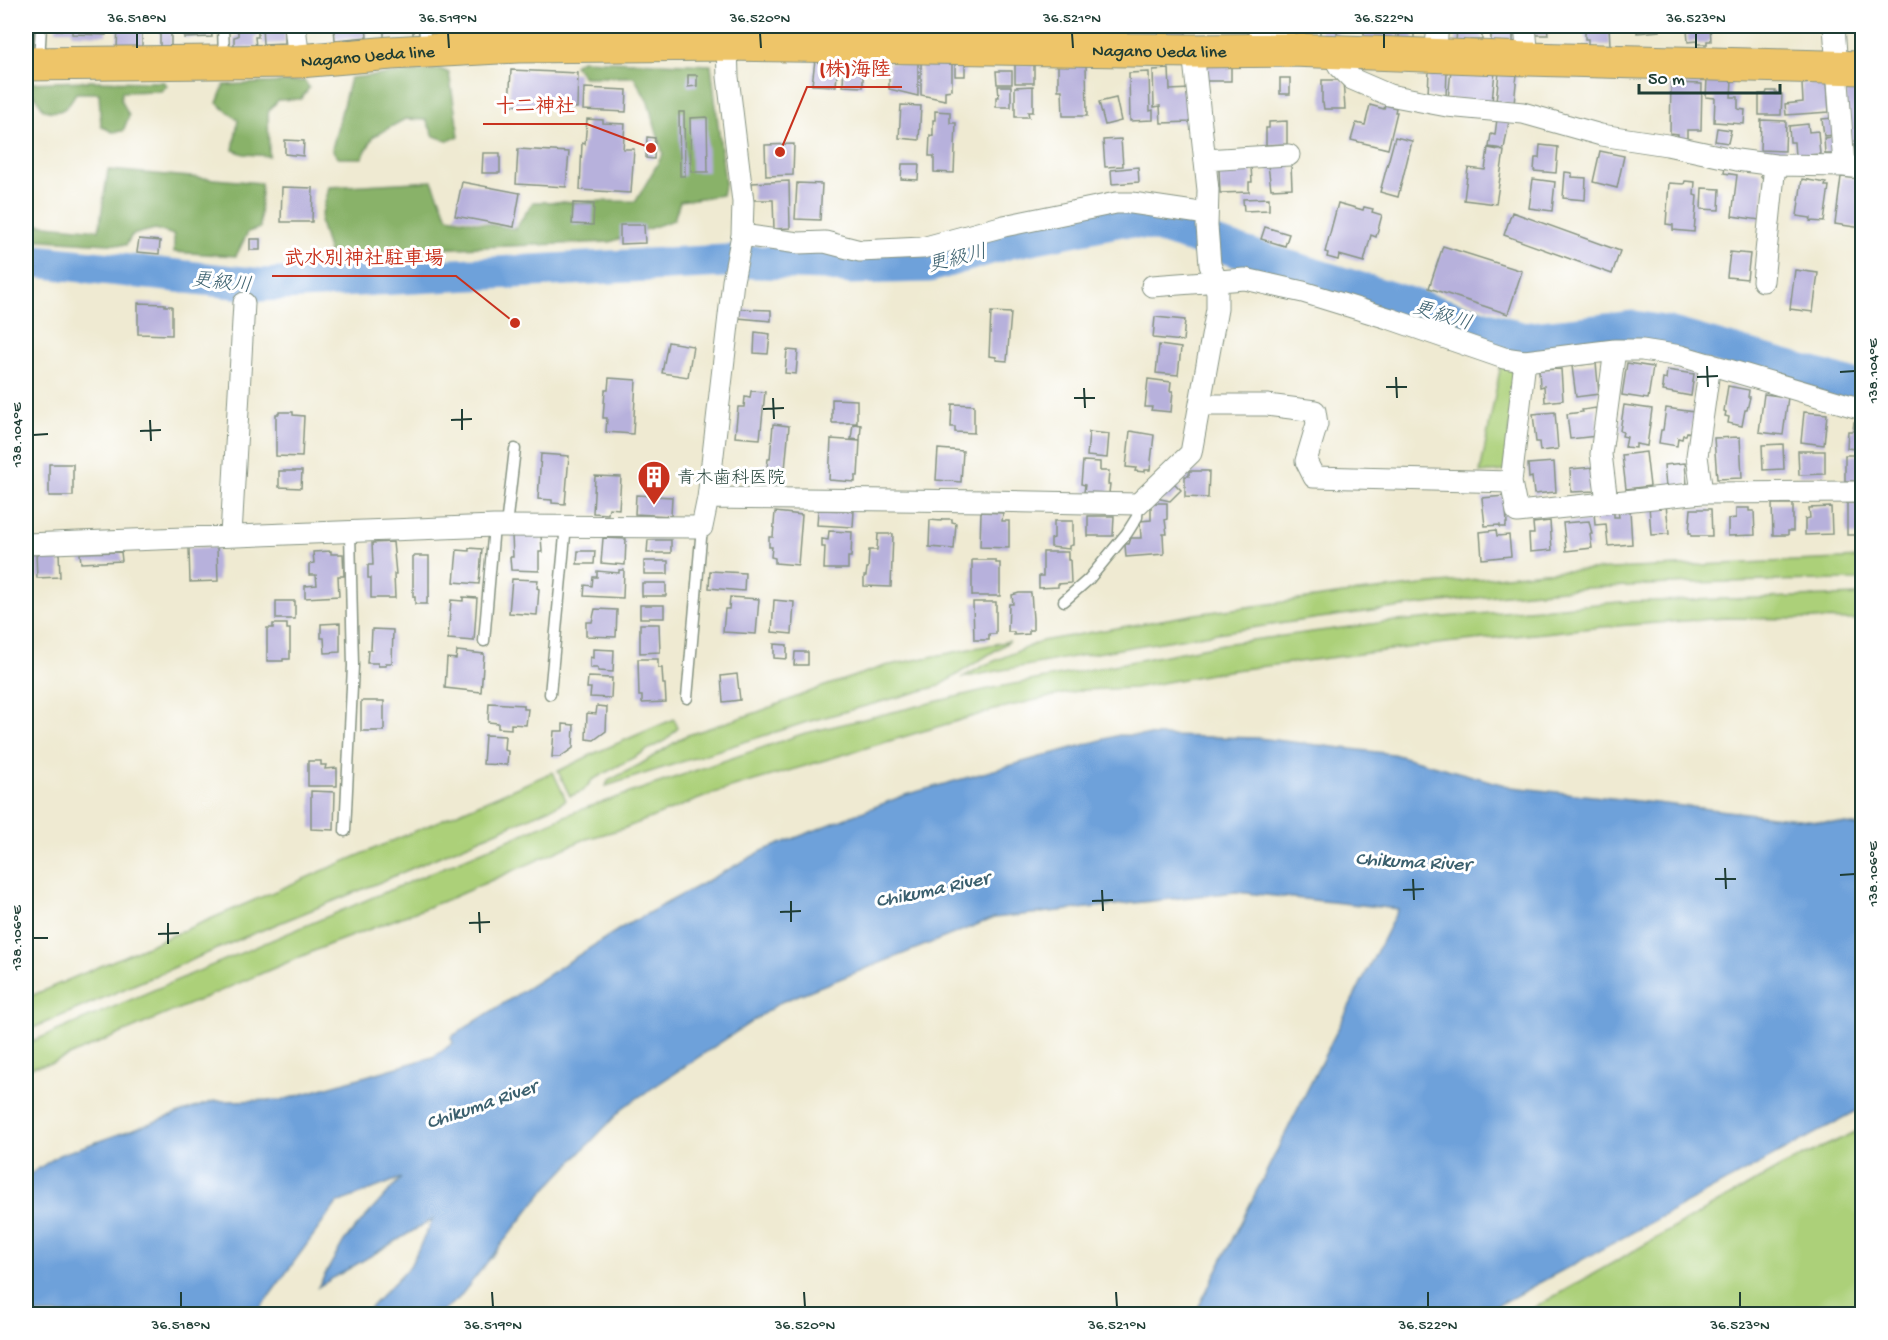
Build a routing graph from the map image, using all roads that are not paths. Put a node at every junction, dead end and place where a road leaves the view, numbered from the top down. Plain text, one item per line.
1 (41, 26) edge
2 (224, 26) edge
3 (295, 26) edge
4 (1256, 26) edge
5 (1525, 26) edge
6 (1834, 26) edge
7 (648, 35) edge
8 (425, 38) edge
9 (718, 38) edge
10 (1437, 41) edge
11 (1292, 50) junction
12 (1193, 51) junction
13 (1331, 52) junction
14 (1528, 59) junction
15 (224, 61) junction
16 (298, 61) junction
17 (32, 64) edge
18 (1850, 67) edge
19 (1289, 155) dead end
20 (1205, 160) junction
21 (1775, 165) junction
22 (1853, 167) edge
23 (1207, 220) junction
24 (742, 237) junction
25 (1763, 281) dead end
26 (1217, 282) junction
27 (1152, 286) dead end
28 (244, 303) dead end
29 (1615, 350) junction
30 (1525, 361) junction
31 (1710, 364) junction
32 (1200, 405) junction
33 (1863, 409) edge
34 (515, 449) dead end
35 (1510, 482) junction
36 (1863, 492) edge
37 (1702, 494) junction
38 (708, 498) junction
39 (1607, 502) junction
40 (1138, 504) junction
41 (566, 525) junction
42 (500, 526) junction
43 (702, 527) junction
44 (350, 532) junction
45 (231, 535) junction
46 (26, 544) edge
47 (1064, 601) dead end
48 (484, 641) dead end
49 (550, 694) dead end
50 (687, 698) dead end
51 (345, 831) dead end

1 - 17 lane
2 - 15 lane
3 - 16 street
4 - 11 street
5 - 14 street
6 - 18 street
7 - 8 main road, Nagano Ueda line
7 - 9 main road, Nagano Ueda line
8 - 16 main road, Nagano Ueda line
9 - 12 main road, Nagano Ueda line
9 - 24 street
10 - 13 main road, Nagano Ueda line
10 - 14 main road, Nagano Ueda line
11 - 12 main road, Nagano Ueda line
11 - 13 main road, Nagano Ueda line
12 - 20 street
13 - 21 street
14 - 18 main road, Nagano Ueda line
15 - 16 main road, Nagano Ueda line
15 - 17 main road, Nagano Ueda line
18 - 22 street
19 - 20 street
20 - 23 street
21 - 22 street
21 - 25 street
23 - 24 street
23 - 26 street
24 - 38 street
26 - 27 street
26 - 30 street
26 - 32 street
28 - 45 street
29 - 30 street
29 - 31 street
29 - 39 street
30 - 35 street
31 - 33 street
31 - 37 street
32 - 35 street
32 - 40 street
34 - 42 lane
35 - 39 street
36 - 37 street
37 - 39 street
38 - 40 street
38 - 43 street
40 - 47 lane
41 - 42 street
41 - 43 street
41 - 49 lane
42 - 44 street
42 - 48 lane
43 - 50 lane
44 - 45 street
44 - 51 lane
45 - 46 street

